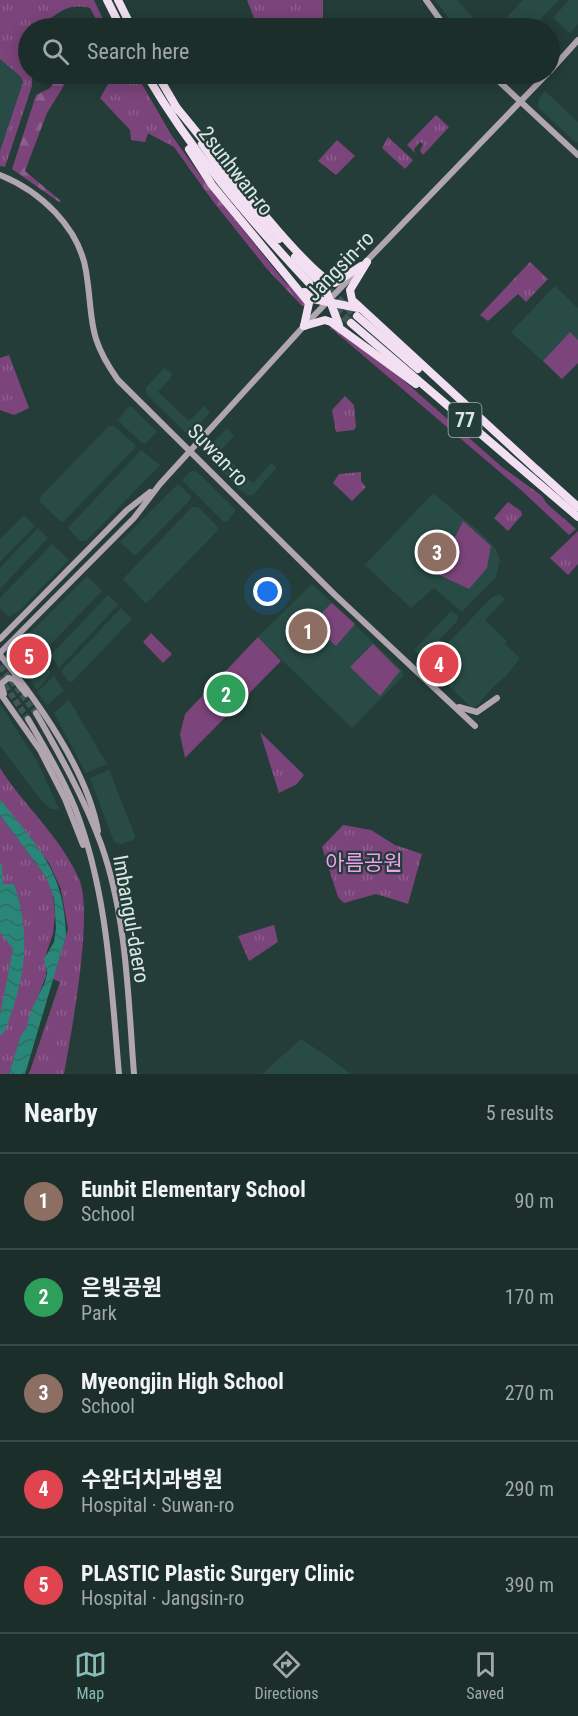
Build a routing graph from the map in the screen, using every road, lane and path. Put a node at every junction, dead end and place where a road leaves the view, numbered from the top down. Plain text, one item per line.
1 (107, 0) edge
2 (118, 0) edge
3 (426, 0) edge
4 (116, 18) edge
5 (127, 18) edge
6 (439, 18) edge
7 (578, 40) edge
8 (560, 59) edge
9 (152, 84) edge
10 (163, 84) edge
11 (502, 84) edge
12 (538, 84) edge
13 (522, 103) junction
14 (166, 109) junction
15 (578, 155) edge
16 (0, 175) edge
17 (367, 262) junction
18 (315, 279) junction
19 (300, 291) junction
20 (330, 300) junction
21 (356, 316) junction
22 (304, 326) junction
23 (341, 328) junction
24 (191, 451) junction
25 (527, 473) junction
26 (160, 484) junction
27 (578, 507) edge
28 (578, 517) edge
29 (0, 639) edge
30 (0, 654) edge
31 (0, 693) edge
32 (497, 698) dead end
33 (38, 705) junction
34 (453, 705) junction
35 (14, 712) junction
36 (36, 713) tunnel mouth
37 (28, 719) tunnel mouth
38 (475, 726) dead end
39 (101, 844) junction
40 (88, 853) junction
41 (119, 1074) edge
42 (134, 1074) edge

1 - 4 highway
2 - 5 highway
3 - 6 main road
7 - 8 main road, Jangsin-ro
9 - 14 highway, 2sunhwan-ro
10 - 18 highway
11 - 13 main road
12 - 13 main road, Jangsin-ro
13 - 15 main road
13 - 17 main road, Jangsin-ro
14 - 18 highway, 2sunhwan-ro
14 - 19 highway
16 - 24 main road, Suwan-ro
17 - 18 highway
17 - 20 main road, Jangsin-ro
17 - 21 highway
18 - 19 highway
18 - 20 highway
19 - 20 highway
19 - 22 highway
20 - 21 highway
20 - 22 main road, Jangsin-ro
20 - 23 highway
21 - 23 highway
21 - 25 highway, 77
21 - 27 highway
22 - 23 highway
22 - 24 main road, Jangsin-ro
23 - 25 highway
24 - 26 main road, Jangsin-ro
24 - 34 main road, Suwan-ro
25 - 28 highway, 77
26 - 29 main road, Jangsin-ro
26 - 30 main road, Jangsin-ro
30 - 33 main road
31 - 35 main road
32 - 34 main road
33 - 35 main road
33 - 39 main road
34 - 38 main road, Suwan-ro
35 - 40 main road
36 - 39 main road, Imbangul-daero
37 - 40 main road, Imbangul-daero
39 - 42 main road, Imbangul-daero
40 - 41 main road, Imbangul-daero

